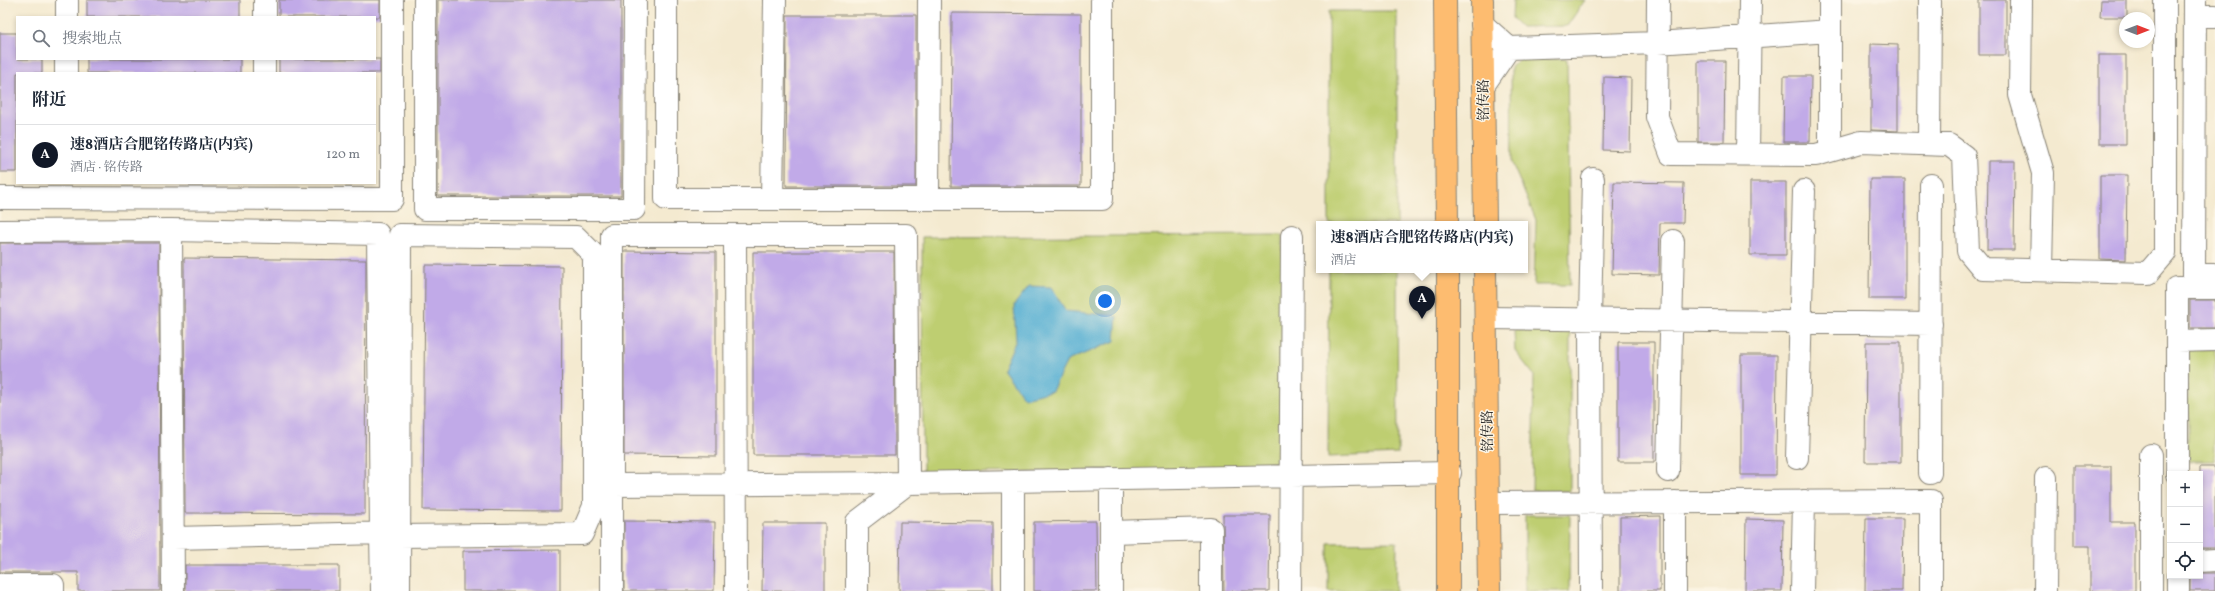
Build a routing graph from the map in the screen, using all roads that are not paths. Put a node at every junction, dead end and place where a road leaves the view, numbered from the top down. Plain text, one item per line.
1 (67, 0) edge
2 (265, 0) edge
3 (392, 0) edge
4 (425, 0) edge
5 (635, 0) edge
6 (666, 0) edge
7 (776, 0) edge
8 (929, 0) edge
9 (1102, 0) edge
10 (1445, 0) edge
11 (1482, 0) edge
12 (1658, 0) edge
13 (1750, 0) edge
14 (1830, 0) edge
15 (1930, 0) edge
16 (2021, 0) edge
17 (2165, 0) edge
18 (2201, 11) edge
19 (67, 16) edge
20 (265, 16) edge
21 (1482, 24) junction
22 (1830, 31) junction
23 (1749, 37) junction
24 (1657, 43) junction
25 (1509, 48) junction
26 (66, 60) edge
27 (264, 60) edge
28 (66, 72) edge
29 (264, 72) edge
30 (1483, 86) junction
31 (1929, 144) junction
32 (1830, 150) junction
33 (1748, 154) junction
34 (1593, 179) dead end
35 (1931, 185) dead end
36 (65, 190) edge
37 (264, 191) edge
38 (1804, 191) dead end
39 (0, 198) edge
40 (772, 200) junction
41 (928, 200) junction
42 (1447, 221) edge
43 (1485, 221) edge
44 (0, 230) edge
45 (170, 230) junction
46 (735, 235) junction
47 (1292, 236) dead end
48 (1673, 241) dead end
49 (2041, 270) junction
50 (1448, 273) edge
51 (1485, 273) edge
52 (2215, 275) edge
53 (2215, 288) edge
54 (1486, 318) junction
55 (1590, 319) junction
56 (1672, 320) junction
57 (1800, 322) junction
58 (1930, 324) junction
59 (2215, 340) edge
60 (2177, 341) junction
61 (2151, 455) dead end
62 (1797, 458) dead end
63 (2177, 471) edge
64 (1668, 472) dead end
65 (1450, 473) junction
66 (1930, 473) dead end
67 (1292, 476) junction
68 (2046, 478) dead end
69 (1111, 479) junction
70 (1013, 481) junction
71 (908, 483) junction
72 (736, 484) junction
73 (612, 485) junction
74 (1804, 501) junction
75 (1591, 502) junction
76 (1675, 502) junction
77 (1488, 503) junction
78 (1110, 532) junction
79 (390, 534) junction
80 (173, 538) junction
81 (2215, 560) edge
82 (2203, 561) edge
83 (2178, 579) edge
84 (0, 585) edge
85 (53, 591) edge
86 (173, 591) edge
87 (382, 591) edge
88 (399, 591) edge
89 (612, 591) edge
90 (736, 591) edge
91 (857, 591) edge
92 (1014, 591) edge
93 (1111, 591) edge
94 (1211, 591) edge
95 (1290, 591) edge
96 (1448, 591) edge
97 (1489, 591) edge
98 (1591, 591) edge
99 (1675, 591) edge
100 (1802, 591) edge
101 (1930, 591) edge
102 (2045, 591) edge
103 (2151, 591) edge
104 (2178, 591) edge

1 - 19 lane
2 - 20 lane
3 - 37 lane
4 - 5 lane
6 - 40 lane
7 - 40 lane
8 - 41 lane
9 - 41 lane
10 - 42 main road
11 - 21 main road, 铭传路
12 - 24 lane
13 - 23 lane
14 - 22 lane
15 - 31 lane
16 - 49 lane
17 - 49 lane
18 - 52 lane
21 - 25 lane
21 - 30 main road, 铭传路
22 - 23 lane
22 - 32 lane
23 - 24 lane
23 - 33 lane
24 - 25 lane
24 - 33 lane
25 - 30 lane
26 - 28 lane
27 - 29 lane
30 - 43 main road, 铭传路
31 - 32 lane
31 - 49 lane
32 - 33 lane
34 - 55 lane
35 - 58 lane
36 - 37 lane
36 - 39 lane
38 - 57 lane
40 - 41 lane
44 - 45 lane
45 - 79 lane
45 - 80 lane
46 - 71 lane
46 - 72 lane
46 - 73 lane
47 - 67 lane
48 - 56 lane
50 - 65 main road
51 - 54 main road, 铭传路
53 - 60 lane
54 - 55 lane
54 - 77 main road, 铭传路
55 - 56 lane
55 - 75 lane
56 - 57 lane
56 - 64 lane
57 - 58 lane
57 - 62 lane
58 - 66 lane
59 - 60 lane
60 - 63 lane
61 - 103 lane
65 - 67 lane
65 - 96 main road
67 - 69 lane
67 - 95 lane
68 - 102 lane
69 - 70 lane
69 - 78 lane
70 - 71 lane
70 - 92 lane
71 - 72 lane
71 - 91 lane
72 - 73 lane
72 - 90 lane
73 - 89 lane
74 - 76 lane
74 - 100 lane
74 - 101 lane
75 - 76 lane
75 - 77 lane
75 - 98 lane
76 - 99 lane
77 - 97 main road, 铭传路
78 - 93 lane
78 - 94 lane
79 - 79 lane
79 - 80 lane
79 - 87 lane
79 - 88 lane
80 - 86 lane
81 - 82 lane
83 - 104 lane
84 - 85 lane

